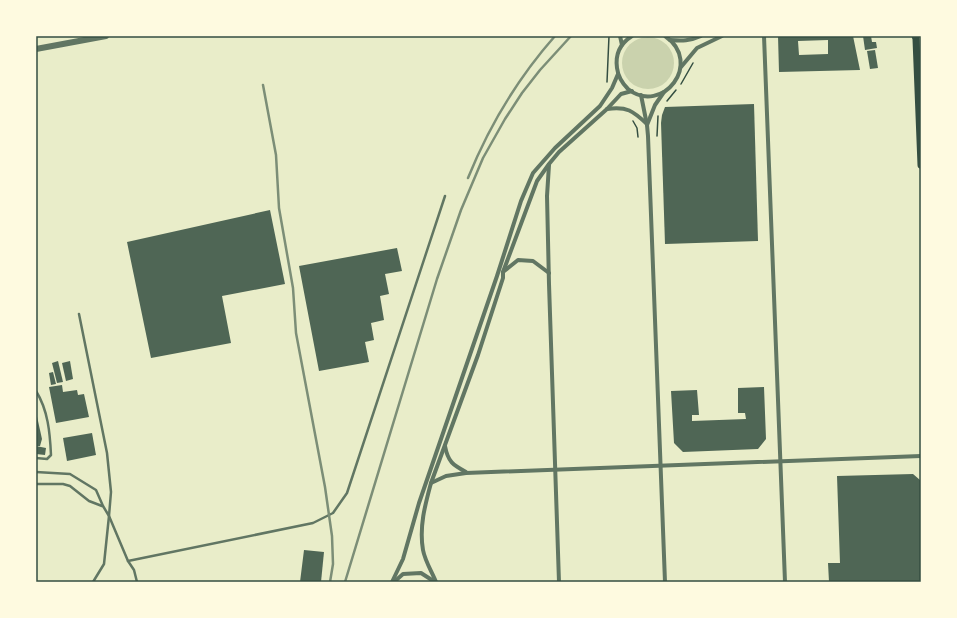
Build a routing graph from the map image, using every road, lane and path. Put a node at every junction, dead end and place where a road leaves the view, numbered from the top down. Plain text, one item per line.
1 (106, 36) edge
2 (609, 36) edge
3 (620, 36) edge
4 (632, 36) edge
5 (665, 36) edge
6 (701, 36) edge
7 (722, 36) edge
8 (764, 36) edge
9 (914, 36) edge
10 (670, 40) junction
11 (622, 45) junction
12 (36, 50) edge
13 (681, 67) junction
14 (618, 74) junction
15 (607, 82) dead end
16 (632, 91) junction
17 (664, 92) junction
18 (641, 95) junction
19 (607, 109) junction
20 (632, 120) dead end
21 (647, 125) junction
22 (638, 137) dead end
23 (548, 164) junction
24 (921, 165) edge
25 (445, 196) dead end
26 (503, 272) junction
27 (549, 273) junction
28 (79, 314) dead end
29 (36, 391) edge
30 (445, 445) junction
31 (921, 456) edge
32 (36, 458) edge
33 (781, 461) junction
34 (661, 465) junction
35 (554, 469) junction
36 (36, 472) edge
37 (466, 473) junction
38 (431, 483) junction
39 (36, 484) edge
40 (103, 506) junction
41 (109, 516) junction
42 (128, 561) junction
43 (93, 582) edge
44 (137, 582) edge
45 (393, 582) edge
46 (436, 582) edge
47 (559, 582) edge
48 (664, 582) edge
49 (785, 582) edge

1 - 12 street
2 - 15 path
3 - 11 street
4 - 11 street
5 - 10 street
6 - 10 street
7 - 13 street
8 - 33 street
9 - 24 main road
10 - 13 street
11 - 14 street
13 - 17 street
14 - 16 street
14 - 45 street
16 - 18 street
16 - 19 street
17 - 18 street
17 - 21 street
18 - 21 street
19 - 21 street
19 - 23 street
20 - 22 path
21 - 34 street
23 - 26 street
23 - 27 street
25 - 42 lane
26 - 27 street
26 - 30 street
27 - 35 street
28 - 41 lane
29 - 32 lane
30 - 37 street
30 - 38 street
31 - 33 street
33 - 34 street
33 - 49 street
34 - 35 street
34 - 48 street
35 - 37 street
35 - 47 street
36 - 40 lane
37 - 38 street
38 - 46 street
39 - 40 lane
40 - 41 lane
41 - 42 lane
41 - 43 lane
42 - 44 lane
45 - 46 street

